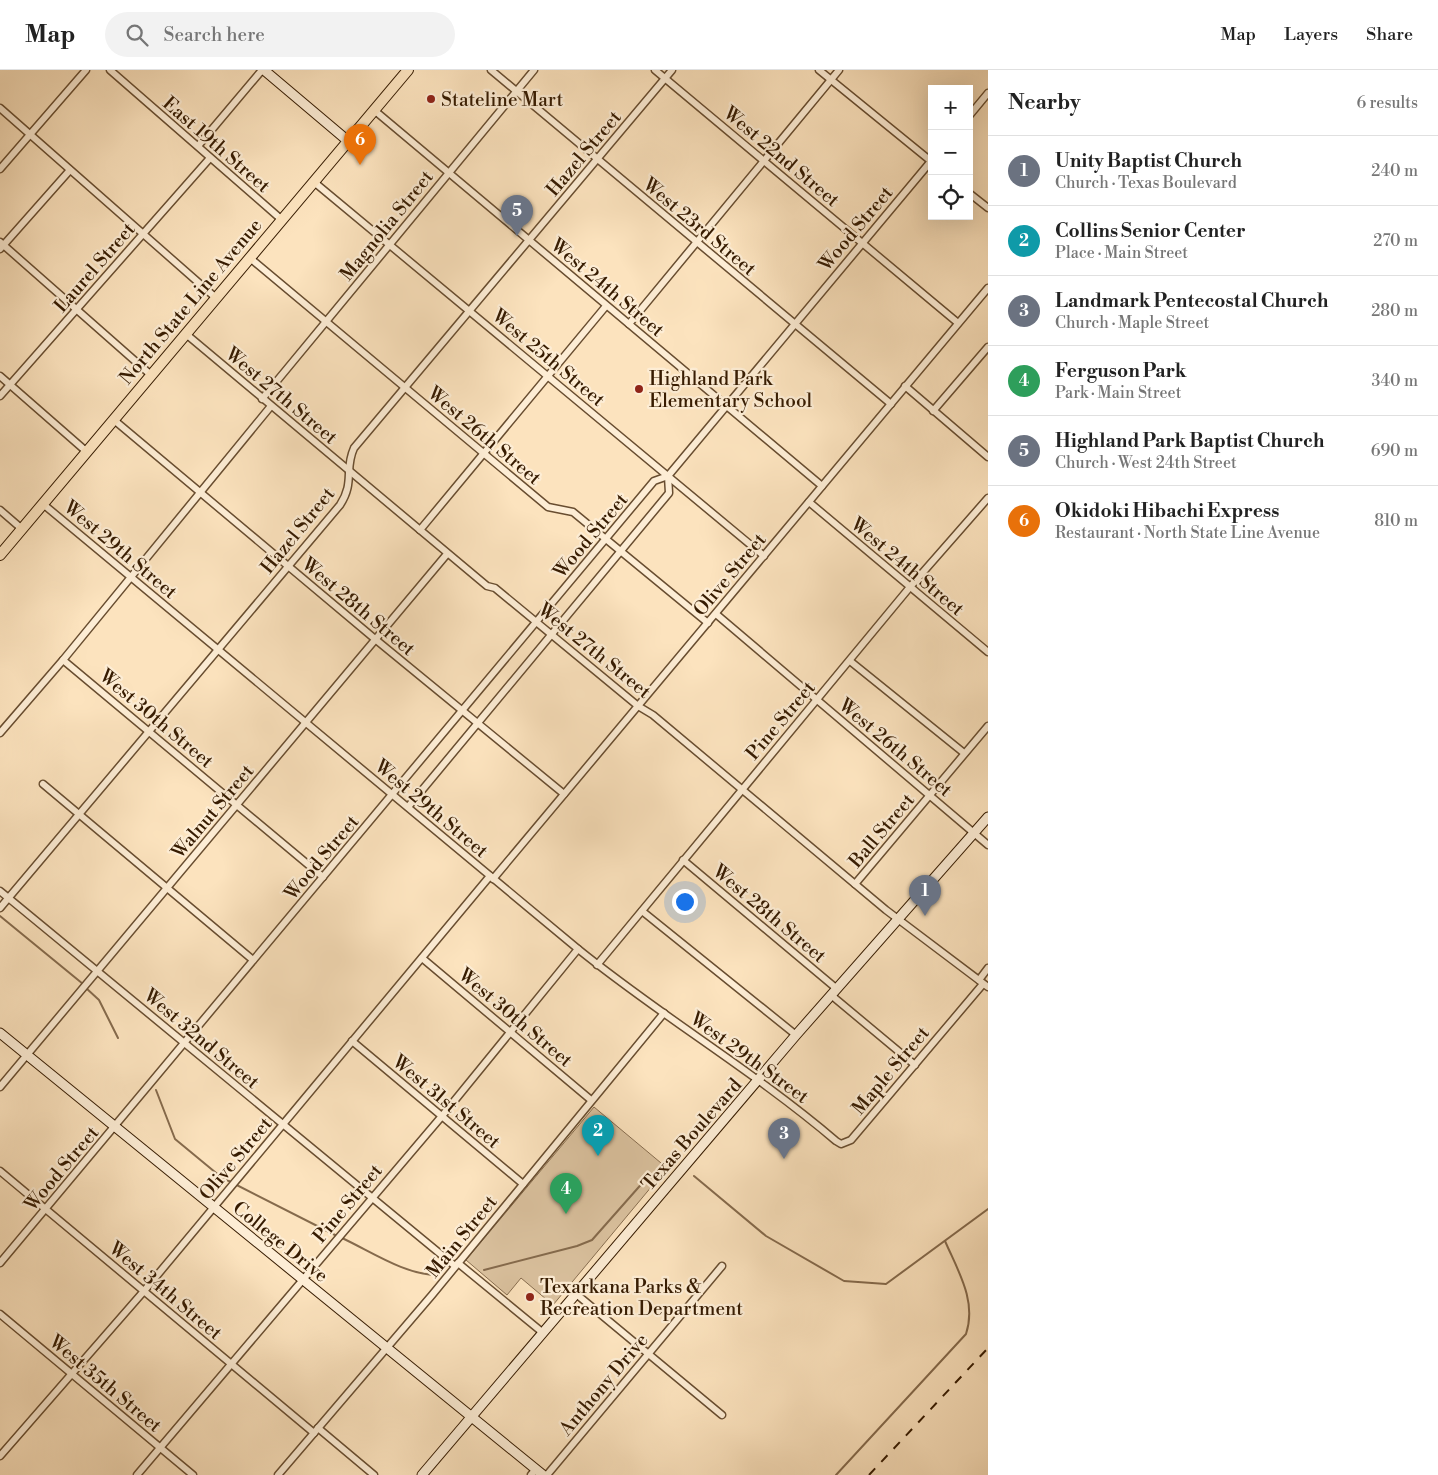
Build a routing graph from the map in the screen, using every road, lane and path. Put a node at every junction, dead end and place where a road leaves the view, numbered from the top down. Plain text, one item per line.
1 (86, 70) edge
2 (110, 70) edge
3 (263, 70) edge
4 (408, 70) edge
5 (491, 70) edge
6 (534, 70) edge
7 (656, 70) edge
8 (672, 70) edge
9 (819, 70) edge
10 (840, 70) edge
11 (666, 78) junction
12 (831, 80) junction
13 (516, 91) junction
14 (988, 93) edge
15 (0, 108) edge
16 (374, 110) junction
17 (973, 111) edge
18 (30, 134) junction
19 (348, 141) junction
20 (198, 146) junction
21 (210, 158) junction
22 (598, 159) junction
23 (928, 159) edge
24 (764, 161) junction
25 (928, 165) edge
26 (0, 169) edge
27 (70, 170) junction
28 (447, 172) junction
29 (314, 182) junction
30 (973, 196) edge
31 (988, 208) edge
32 (282, 220) junction
33 (143, 234) junction
34 (529, 240) junction
35 (696, 242) junction
36 (862, 243) junction
37 (390, 244) junction
38 (1, 245) edge
39 (250, 258) junction
40 (988, 288) edge
41 (216, 298) junction
42 (606, 306) junction
43 (77, 309) junction
44 (470, 311) junction
45 (326, 322) junction
46 (958, 323) junction
47 (629, 324) junction
48 (794, 324) junction
49 (186, 334) junction
50 (988, 346) edge
51 (152, 375) junction
52 (548, 375) junction
53 (0, 376) edge
54 (10, 385) junction
55 (905, 386) junction
56 (406, 388) junction
57 (0, 396) edge
58 (262, 399) junction
59 (891, 404) junction
60 (726, 405) junction
61 (271, 406) junction
62 (933, 411) junction
63 (114, 420) junction
64 (87, 452) junction
65 (483, 454) junction
66 (988, 458) edge
67 (349, 472) junction
68 (668, 476) junction
69 (822, 486) junction
70 (200, 492) junction
71 (988, 498) edge
72 (809, 502) junction
73 (43, 504) junction
74 (0, 510) edge
75 (22, 529) junction
76 (420, 530) junction
77 (607, 538) junction
78 (621, 550) junction
79 (447, 554) junction
80 (0, 555) edge
81 (764, 556) junction
82 (288, 566) junction
83 (131, 577) junction
84 (910, 587) junction
85 (716, 614) junction
86 (536, 623) junction
87 (708, 623) junction
88 (551, 635) junction
89 (375, 639) junction
90 (218, 649) junction
91 (988, 652) edge
92 (64, 660) junction
93 (850, 661) junction
94 (816, 699) junction
95 (638, 706) junction
96 (463, 711) junction
97 (306, 722) junction
98 (477, 722) junction
99 (988, 726) edge
100 (150, 732) junction
101 (0, 733) edge
102 (964, 753) junction
103 (43, 784) dead end
104 (742, 790) junction
105 (564, 794) junction
106 (393, 795) junction
107 (930, 796) junction
108 (237, 805) junction
109 (408, 807) junction
110 (79, 815) junction
111 (988, 816) edge
112 (974, 833) junction
113 (988, 845) edge
114 (683, 860) junction
115 (323, 877) junction
116 (492, 877) junction
117 (855, 884) junction
118 (168, 888) junction
119 (0, 891) edge
120 (9, 898) junction
121 (0, 908) edge
122 (642, 911) junction
123 (899, 920) junction
124 (578, 949) junction
125 (422, 958) junction
126 (253, 960) junction
127 (597, 965) junction
128 (988, 968) edge
129 (98, 972) junction
130 (983, 984) edge
131 (834, 992) junction
132 (664, 1013) junction
133 (509, 1031) junction
134 (0, 1032) edge
135 (796, 1035) junction
136 (352, 1041) junction
137 (183, 1042) junction
138 (27, 1055) junction
139 (915, 1065) junction
140 (760, 1079) junction
141 (0, 1087) edge
142 (591, 1100) junction
143 (442, 1116) junction
144 (812, 1121) joint
145 (282, 1124) junction
146 (115, 1127) junction
147 (0, 1171) edge
148 (523, 1184) junction
149 (371, 1197) junction
150 (213, 1207) junction
151 (46, 1209) junction
152 (0, 1263) edge
153 (457, 1265) junction
154 (722, 1266) dead end
155 (302, 1278) junction
156 (144, 1291) junction
157 (575, 1293) junction
158 (0, 1314) edge
159 (542, 1332) junction
160 (387, 1347) junction
161 (648, 1353) junction
162 (232, 1364) junction
163 (71, 1373) junction
164 (472, 1415) junction
165 (722, 1415) dead end
166 (316, 1430) junction
167 (161, 1448) junction
168 (0, 1456) edge
169 (536, 1473) edge
170 (137, 1475) edge
171 (193, 1475) edge
172 (278, 1475) edge
173 (374, 1475) edge
174 (422, 1475) edge
175 (547, 1475) edge

1 - 18 street
2 - 20 street, East 19th Street
3 - 19 main road
3 - 20 street
4 - 16 main road, North State Line Avenue
5 - 13 street, West 23rd Street
6 - 13 street, Magnolia Street
7 - 11 street, West 22nd Street
8 - 11 street, Hazel Street
9 - 12 street
10 - 12 street
11 - 22 street, Hazel Street
11 - 24 street, West 22nd Street
12 - 23 street
12 - 24 street
13 - 22 street, West 23rd Street
13 - 28 street, Magnolia Street
14 - 17 street
15 - 18 street
16 - 19 main road, North State Line Avenue
16 - 28 street, West 24th Street
18 - 26 street
18 - 27 street
19 - 29 main road, North State Line Avenue
20 - 21 street, East 19th Street
21 - 32 street, East 19th Street
21 - 33 street, Laurel Street
22 - 34 street, Hazel Street
22 - 35 street, West 23rd Street
24 - 35 street
24 - 36 street, West 22nd Street
25 - 36 street, Wood Street
27 - 33 street
27 - 38 street
28 - 34 street, West 24th Street
28 - 37 street, Magnolia Street
29 - 32 main road, North State Line Avenue
29 - 37 street, West 25th Street
30 - 31 street
32 - 39 main road, North State Line Avenue
33 - 41 street
33 - 43 street, Laurel Street
34 - 42 street, West 24th Street
34 - 44 street, Hazel Street
35 - 47 street
35 - 48 street, West 23rd Street
36 - 46 street, West 22nd Street
36 - 48 street, Wood Street
37 - 44 street, West 25th Street
37 - 45 street, Magnolia Street
38 - 43 street
39 - 41 main road, North State Line Avenue
39 - 45 street, West 26th Street
40 - 46 street, Olive Street
41 - 49 main road, North State Line Avenue
42 - 47 street, West 24th Street
42 - 52 street
43 - 51 street
43 - 54 street, Laurel Street
44 - 52 street, West 25th Street
44 - 56 street, Hazel Street
45 - 56 street, West 26th Street
45 - 58 street, Magnolia Street
46 - 55 street, Olive Street
47 - 60 street, West 24th Street
48 - 59 street, West 23rd Street
48 - 60 street, Wood Street
49 - 51 main road, North State Line Avenue
49 - 58 street, West 27th Street
50 - 62 street
51 - 63 main road, North State Line Avenue
52 - 65 street
52 - 68 street, West 25th Street
53 - 54 street
54 - 57 street, Laurel Street
54 - 64 street
55 - 59 street, Olive Street
55 - 62 street
56 - 65 street, West 26th Street
56 - 67 street, Hazel Street
58 - 61 street, West 27th Street
59 - 69 street, Olive Street
60 - 68 street, Wood Street
60 - 69 street, West 24th Street
61 - 67 street, West 27th Street
61 - 70 street
62 - 66 street
63 - 64 main road, North State Line Avenue
63 - 70 street, West 28th Street
64 - 73 main road, North State Line Avenue
65 - 76 street
65 - 77 street, West 26th Street
67 - 76 street, West 27th Street
67 - 82 street, Hazel Street
68 - 77 street, Wood Street
68 - 78 street, Wood Street
68 - 81 street, West 25th Street
69 - 72 street, Olive Street
70 - 82 street, West 28th Street
70 - 83 street
71 - 84 street, Pine Street
72 - 81 street, Olive Street
72 - 84 street, West 24th Street
73 - 75 main road, North State Line Avenue
73 - 83 street, West 29th Street
74 - 75 street
75 - 80 main road, North State Line Avenue
76 - 79 street, West 27th Street
77 - 78 street, West 26th Street
77 - 86 street, Wood Street
78 - 87 street, West 26th Street
78 - 88 street, Wood Street
79 - 86 street, West 27th Street
79 - 89 street, Walnut Street
81 - 85 street, Olive Street
82 - 89 street, West 28th Street
82 - 90 street, Hazel Street
83 - 90 street, West 29th Street
83 - 92 street
84 - 91 street, West 24th Street
84 - 93 street, Pine Street
85 - 87 street, Olive Street
85 - 94 street, West 26th Street
86 - 88 street, West 27th Street
86 - 96 street, Wood Street
87 - 95 street, Olive Street
88 - 95 street, West 27th Street
88 - 98 street, Wood Street
89 - 96 street, West 28th Street
89 - 97 street, Walnut Street
90 - 97 street, West 29th Street
90 - 100 street, Hazel Street
92 - 100 street, West 30th Street
92 - 101 street
93 - 94 street, Pine Street
93 - 102 street
94 - 104 street, Pine Street
94 - 107 street, West 26th Street
95 - 104 street, West 27th Street
95 - 105 street, Olive Street
96 - 98 street, West 28th Street
96 - 106 street, Wood Street
97 - 106 street, West 29th Street
97 - 108 street, Walnut Street
98 - 105 street, West 28th Street
98 - 109 street, Wood Street
99 - 102 street, Ball Street
100 - 108 street, West 30th Street
100 - 110 street, Hazel Street
102 - 107 street, Ball Street
103 - 110 street
104 - 114 street, Pine Street
104 - 117 street, West 27th Street
105 - 116 street, Olive Street
106 - 109 street, West 29th Street
106 - 115 street, Wood Street
107 - 112 street, West 26th Street
107 - 117 street, Ball Street
108 - 115 street, West 30th Street
108 - 118 street, Walnut Street
109 - 116 street, West 29th Street
110 - 118 street
110 - 120 street, Hazel Street
111 - 112 main road, Texas Boulevard
112 - 113 street, West 26th Street
112 - 123 main road, Texas Boulevard
114 - 122 street, Pine Street
114 - 131 street, West 28th Street
115 - 126 street, Wood Street
116 - 124 street, West 29th Street
116 - 125 street, Olive Street
117 - 123 street, West 27th Street
118 - 126 street
118 - 129 street, Walnut Street
119 - 120 street, West 32nd Street
120 - 121 street, Hazel Street
120 - 129 street, West 32nd Street
122 - 127 street, Pine Street
122 - 135 street
123 - 130 street, West 27th Street
123 - 131 main road, Texas Boulevard
124 - 127 street, West 29th Street
124 - 133 street, Pine Street
125 - 133 street, West 30th Street
125 - 136 street, Olive Street
126 - 137 street, Wood Street
127 - 132 street, West 29th Street
128 - 130 street, Maple Street
129 - 137 street, West 32nd Street
129 - 138 street, Walnut Street
130 - 139 street, Maple Street
131 - 135 main road, Texas Boulevard
131 - 139 street, West 28th Street
132 - 140 street, West 29th Street
132 - 142 street, Main Street
133 - 142 street, West 30th Street
133 - 143 street, Pine Street
134 - 138 main road, College Drive
135 - 140 main road, Texas Boulevard
136 - 143 street, West 31st Street
136 - 145 street, Olive Street
137 - 145 street, West 32nd Street
137 - 146 street, Wood Street
138 - 141 street, Walnut Street
138 - 146 main road, College Drive
139 - 144 street, Maple Street
140 - 144 street, West 29th Street
140 - 157 main road, Texas Boulevard
142 - 148 street, Main Street
143 - 148 street, West 31st Street
143 - 149 street, Pine Street
145 - 149 street, West 32nd Street
145 - 150 street, Olive Street
146 - 150 main road, College Drive
146 - 151 street, Wood Street
147 - 151 street, West 34th Street
148 - 153 street, Main Street
149 - 153 street, West 32nd Street
149 - 155 street, Pine Street
150 - 155 main road, College Drive
150 - 156 street, Olive Street
151 - 152 street, Wood Street
151 - 156 street, West 34th Street
153 - 159 street, West 32nd Street
153 - 160 street, Main Street
154 - 161 street, Anthony Drive
155 - 160 main road, College Drive
155 - 162 street, Pine Street
156 - 162 street, West 34th Street
156 - 163 street, Olive Street
157 - 159 main road, Texas Boulevard
157 - 161 street
158 - 163 street, West 35th Street
159 - 164 main road, Texas Boulevard
160 - 164 main road, College Drive
160 - 166 street, Main Street
161 - 165 street
161 - 175 street, Anthony Drive
162 - 166 street, West 34th Street
162 - 167 street, Pine Street
163 - 167 street, West 35th Street
163 - 168 street, Olive Street
164 - 169 main road, College Drive
164 - 174 main road, Texas Boulevard
166 - 172 street, Main Street
166 - 173 street, West 34th Street
167 - 170 street, Pine Street
167 - 171 street, West 35th Street

